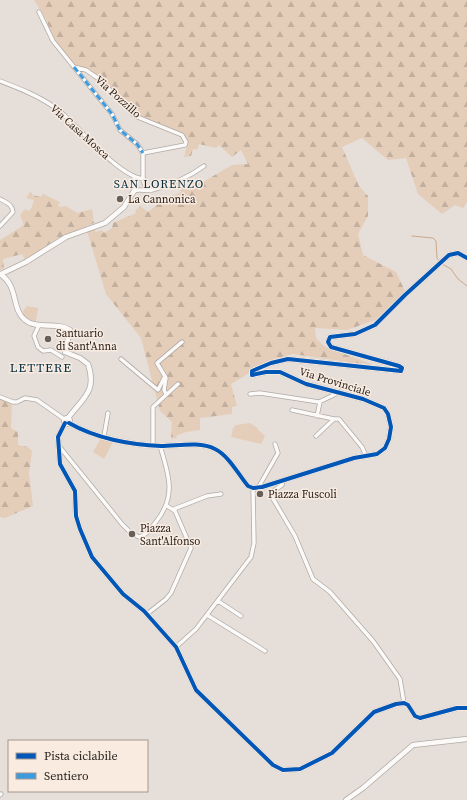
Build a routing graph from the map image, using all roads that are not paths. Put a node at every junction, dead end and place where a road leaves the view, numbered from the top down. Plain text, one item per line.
1 (39, 12) dead end
2 (74, 67) junction
3 (0, 82) edge
4 (143, 153) junction
5 (204, 166) dead end
6 (134, 178) junction
7 (144, 179) junction
8 (146, 190) junction
9 (134, 191) junction
10 (0, 199) edge
11 (0, 226) edge
12 (467, 258) edge
13 (0, 274) edge
14 (39, 325) junction
15 (182, 342) dead end
16 (63, 354) junction
17 (121, 359) dead end
18 (165, 376) junction
19 (178, 384) dead end
20 (340, 392) junction
21 (166, 394) junction
22 (250, 394) dead end
23 (0, 397) edge
24 (320, 402) junction
25 (292, 410) dead end
26 (108, 414) dead end
27 (318, 416) junction
28 (334, 419) junction
29 (66, 421) junction
30 (104, 436) junction
31 (316, 436) dead end
32 (275, 444) dead end
33 (153, 445) junction
34 (59, 446) junction
35 (160, 446) junction
36 (366, 456) junction
37 (282, 480) junction
38 (256, 488) junction
39 (221, 494) dead end
40 (167, 506) junction
41 (174, 509) junction
42 (218, 600) junction
43 (147, 614) junction
44 (208, 615) junction
45 (241, 616) dead end
46 (176, 647) junction
47 (265, 650) dead end
48 (404, 703) junction
49 (467, 708) edge
50 (467, 739) edge
51 (346, 800) edge

1 - 2 street, Via Pozzillo
2 - 4 street
2 - 4 street, Via Pozzillo
3 - 6 street, Via Casa Mosca
4 - 7 street
5 - 8 street
6 - 7 street
6 - 9 street
7 - 8 street
8 - 9 street
9 - 13 street
10 - 11 street
12 - 20 street, Via Provinciale
13 - 14 street
14 - 16 street
14 - 16 street
15 - 18 street
16 - 29 street
17 - 18 street
18 - 21 street
19 - 21 street
20 - 24 street
20 - 36 street, Via Provinciale
21 - 33 street
22 - 24 street
23 - 29 street
24 - 27 street
25 - 27 street
26 - 30 street
27 - 28 street
28 - 31 street
28 - 36 street
29 - 30 street
29 - 34 street
30 - 33 street
32 - 38 street
33 - 35 street
34 - 40 street
34 - 43 street
35 - 38 street
35 - 40 street
36 - 37 street
37 - 38 street
37 - 48 street
38 - 42 street
39 - 41 street
40 - 41 street
41 - 43 street
42 - 44 street
42 - 45 street
43 - 46 street
44 - 46 street
44 - 47 street
46 - 48 street
48 - 49 street
50 - 51 street

